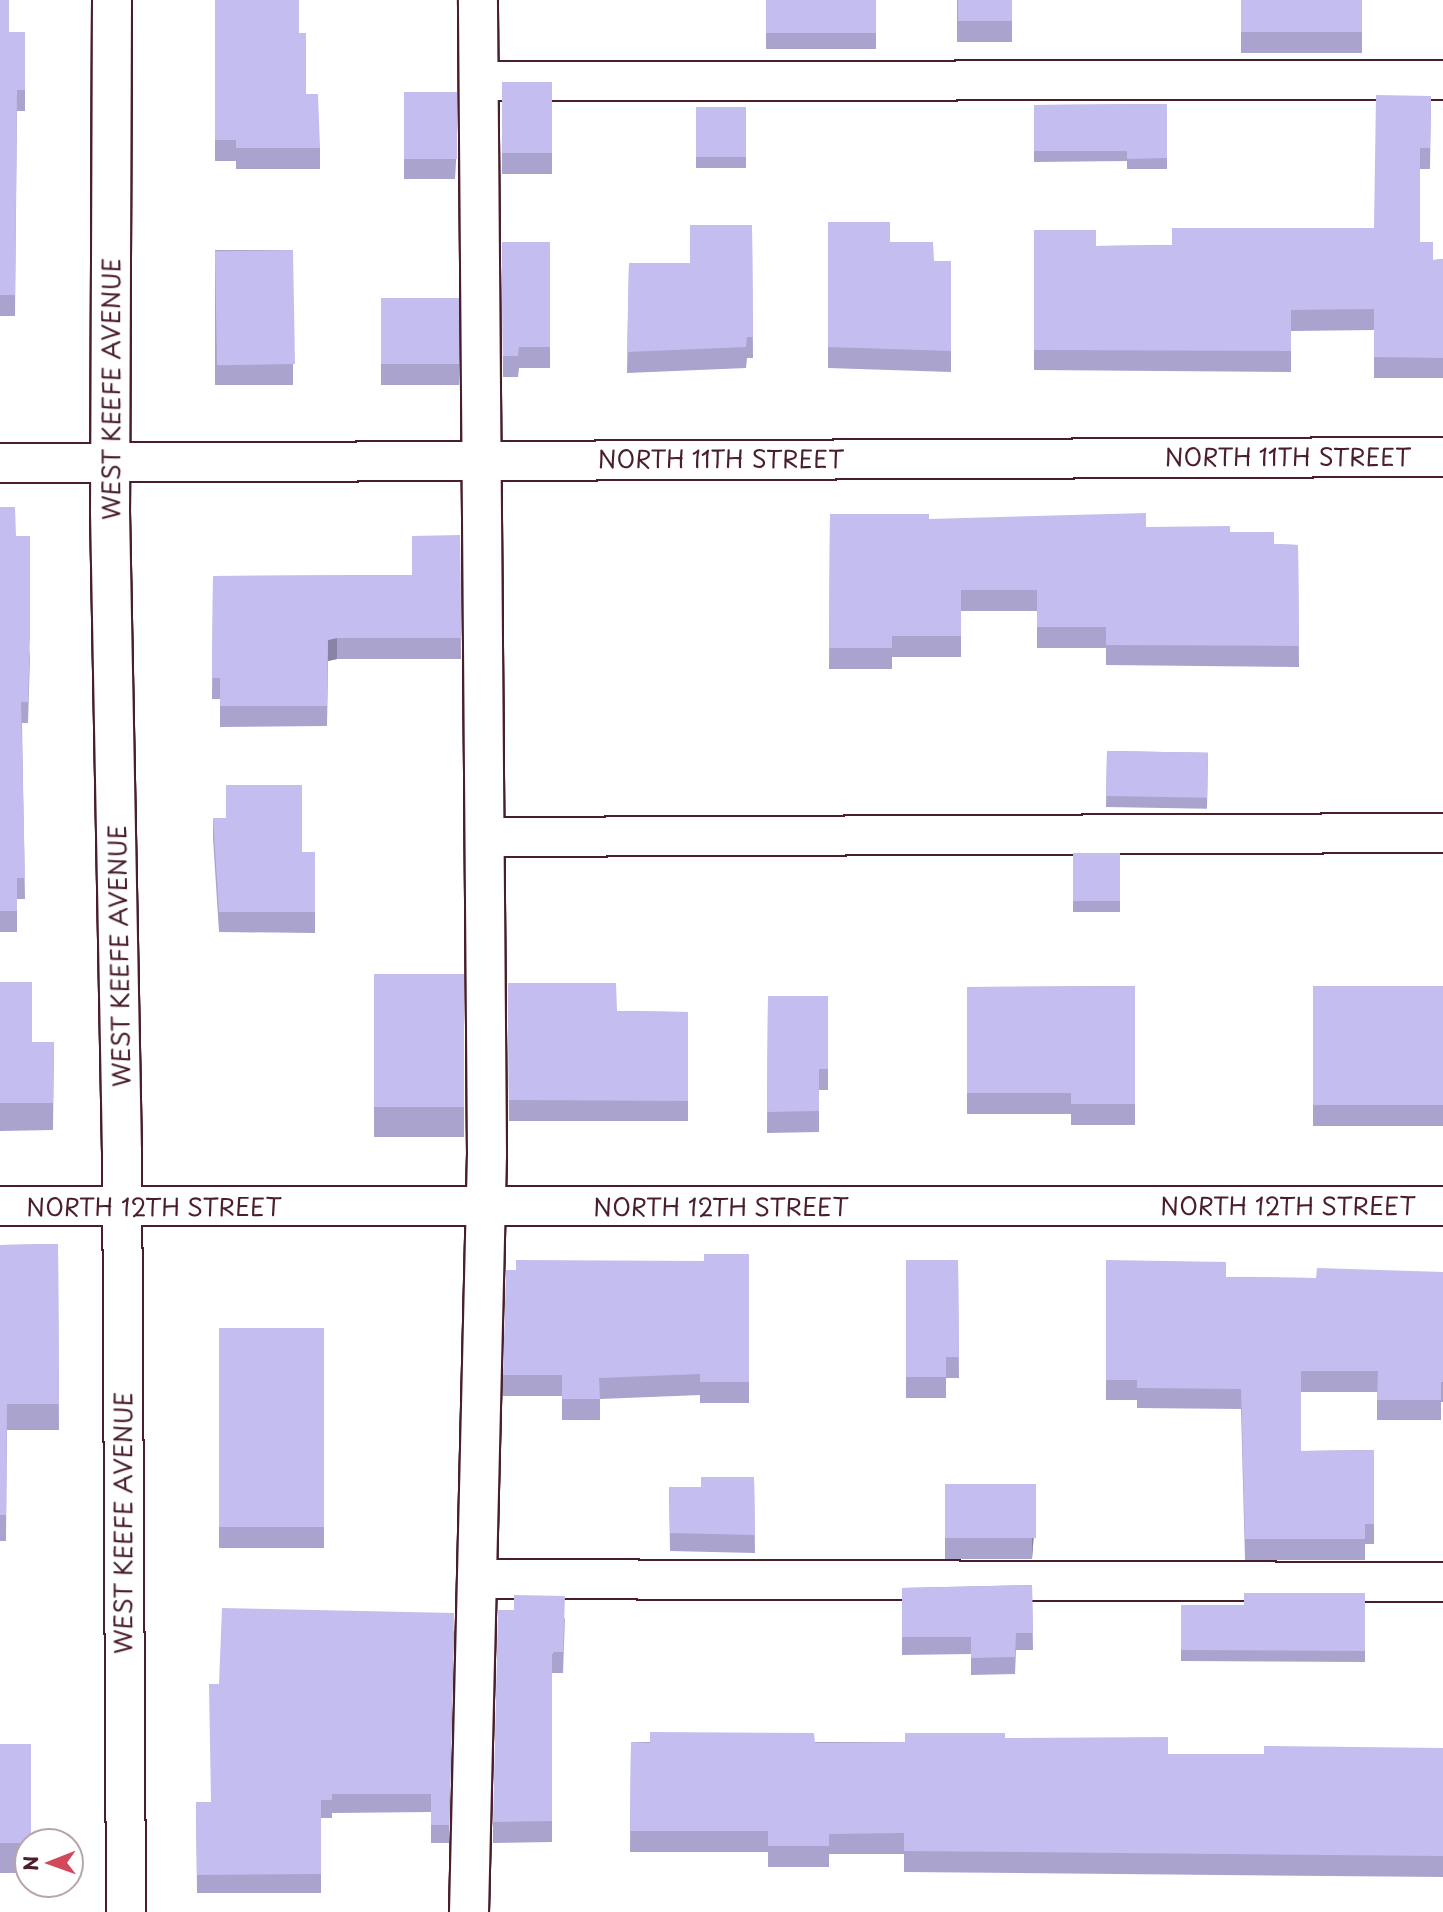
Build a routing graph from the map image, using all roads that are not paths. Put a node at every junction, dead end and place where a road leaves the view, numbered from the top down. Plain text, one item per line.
1 (112, 0) edge
2 (478, 0) edge
3 (1443, 80) edge
4 (479, 81) junction
5 (1443, 457) edge
6 (485, 460) junction
7 (0, 463) edge
8 (111, 466) junction
9 (1443, 833) edge
10 (487, 837) junction
11 (0, 1206) edge
12 (1443, 1206) edge
13 (486, 1207) junction
14 (122, 1208) junction
15 (477, 1579) junction
16 (1443, 1582) edge
17 (126, 1912) edge
18 (470, 1912) edge

1 - 8 street, WEST KEEFE AVENUE
2 - 4 street
3 - 4 street
4 - 6 street
5 - 6 street, NORTH 11TH STREET
6 - 8 street, NORTH 11TH STREET
6 - 10 street
7 - 8 street, NORTH 11TH STREET
8 - 14 street, WEST KEEFE AVENUE
9 - 10 street
10 - 13 street
11 - 14 street, NORTH 12TH STREET
12 - 13 street, NORTH 12TH STREET
13 - 14 street, NORTH 12TH STREET
13 - 15 street
14 - 17 street, WEST KEEFE AVENUE
15 - 16 street
15 - 18 street

